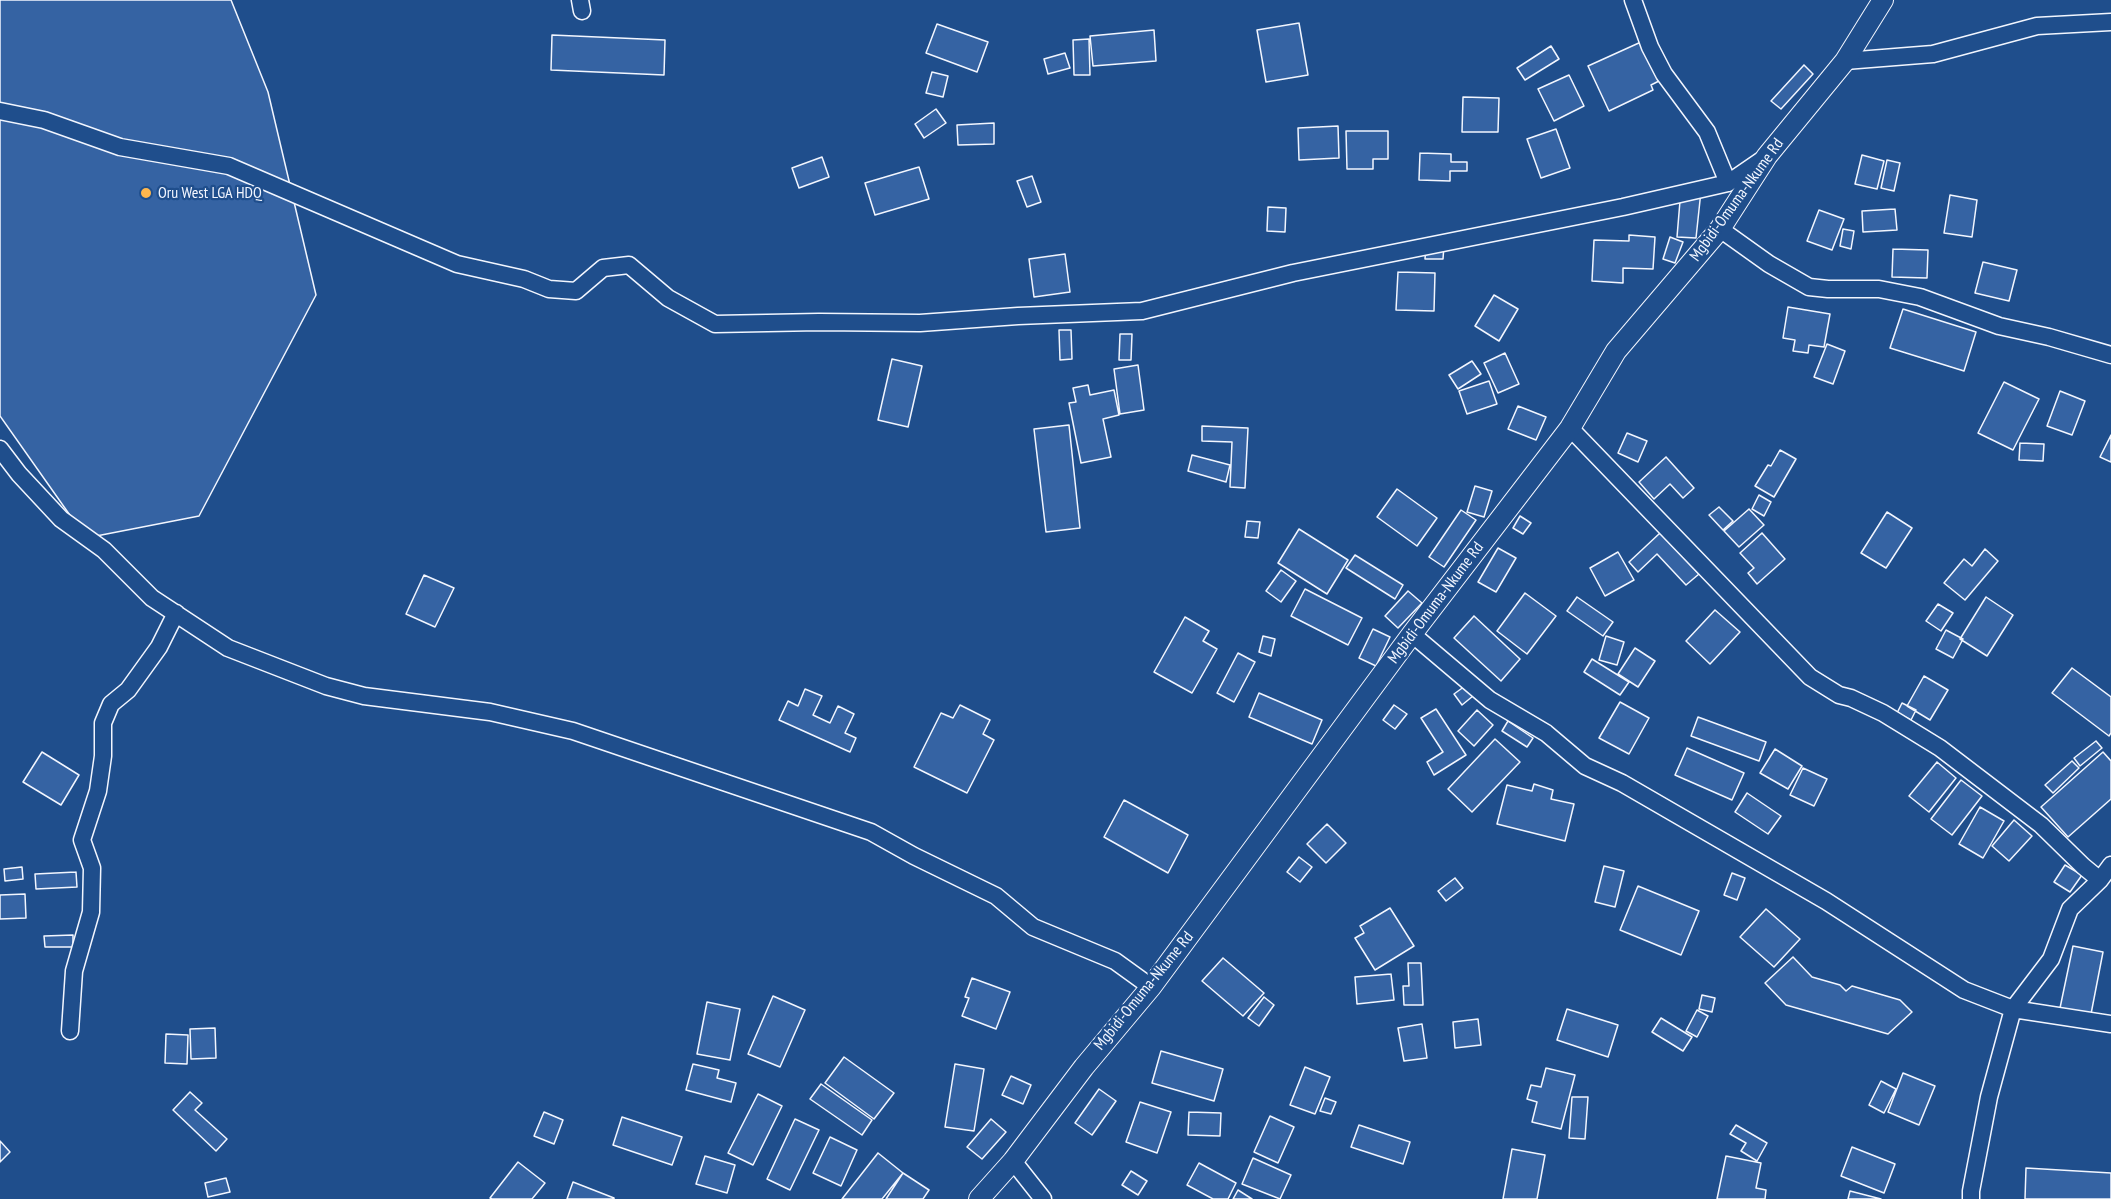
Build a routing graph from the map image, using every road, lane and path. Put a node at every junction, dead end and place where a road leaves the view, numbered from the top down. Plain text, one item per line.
1 (1633, 0) edge
2 (1883, 0) edge
3 (2111, 22) edge
4 (1845, 61) junction
5 (0, 111) edge
6 (1767, 156) junction
7 (1728, 183) junction
8 (1720, 229) junction
9 (2111, 355) edge
10 (1570, 428) junction
11 (0, 449) edge
12 (176, 613) junction
13 (1412, 634) junction
14 (2111, 865) edge
15 (2100, 880) junction
16 (1151, 987) junction
17 (2013, 1009) junction
18 (2111, 1024) edge
19 (70, 1031) dead end
20 (1013, 1161) junction
21 (979, 1199) edge
22 (1042, 1199) edge
23 (1971, 1199) edge

1 - 7 street
2 - 4 street, Mgbidi-Omuma-Nkume Rd
3 - 4 street
4 - 6 street, Mgbidi-Omuma-Nkume Rd
5 - 7 street
6 - 7 street
6 - 8 street, Mgbidi-Omuma-Nkume Rd
8 - 9 street
8 - 10 street, Mgbidi-Omuma-Nkume Rd
10 - 13 street, Mgbidi-Omuma-Nkume Rd
10 - 15 street
11 - 12 street
12 - 16 street
12 - 19 street
13 - 16 street, Mgbidi-Omuma-Nkume Rd
13 - 17 street
14 - 15 street
15 - 17 street
16 - 20 street, Mgbidi-Omuma-Nkume Rd
17 - 18 street
17 - 23 street
20 - 21 street, Mgbidi-Omuma-Nkume Rd
20 - 22 street

